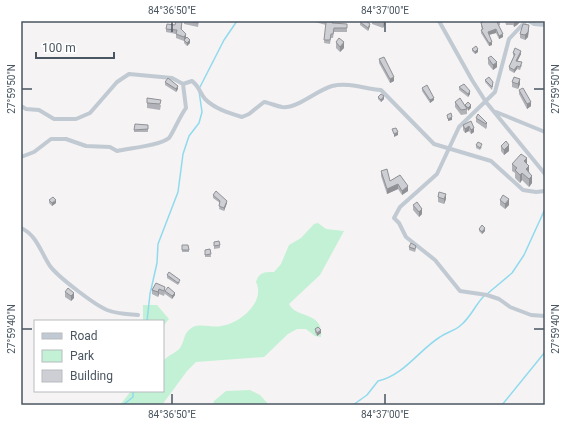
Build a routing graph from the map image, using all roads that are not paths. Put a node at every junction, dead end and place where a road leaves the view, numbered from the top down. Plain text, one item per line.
1 (439, 21) edge
2 (527, 21) edge
3 (545, 25) edge
4 (183, 84) junction
5 (486, 102) junction
6 (21, 106) edge
7 (494, 112) junction
8 (545, 132) edge
9 (449, 149) junction
10 (21, 158) edge
11 (545, 174) edge
12 (545, 191) edge
13 (21, 228) edge
14 (138, 315) dead end
15 (545, 316) edge

1 - 5 street
2 - 3 street
2 - 5 street
4 - 6 street
4 - 9 street
4 - 10 street
5 - 7 street
5 - 9 street
7 - 8 street
7 - 11 street
9 - 12 street
9 - 15 street
13 - 14 street

